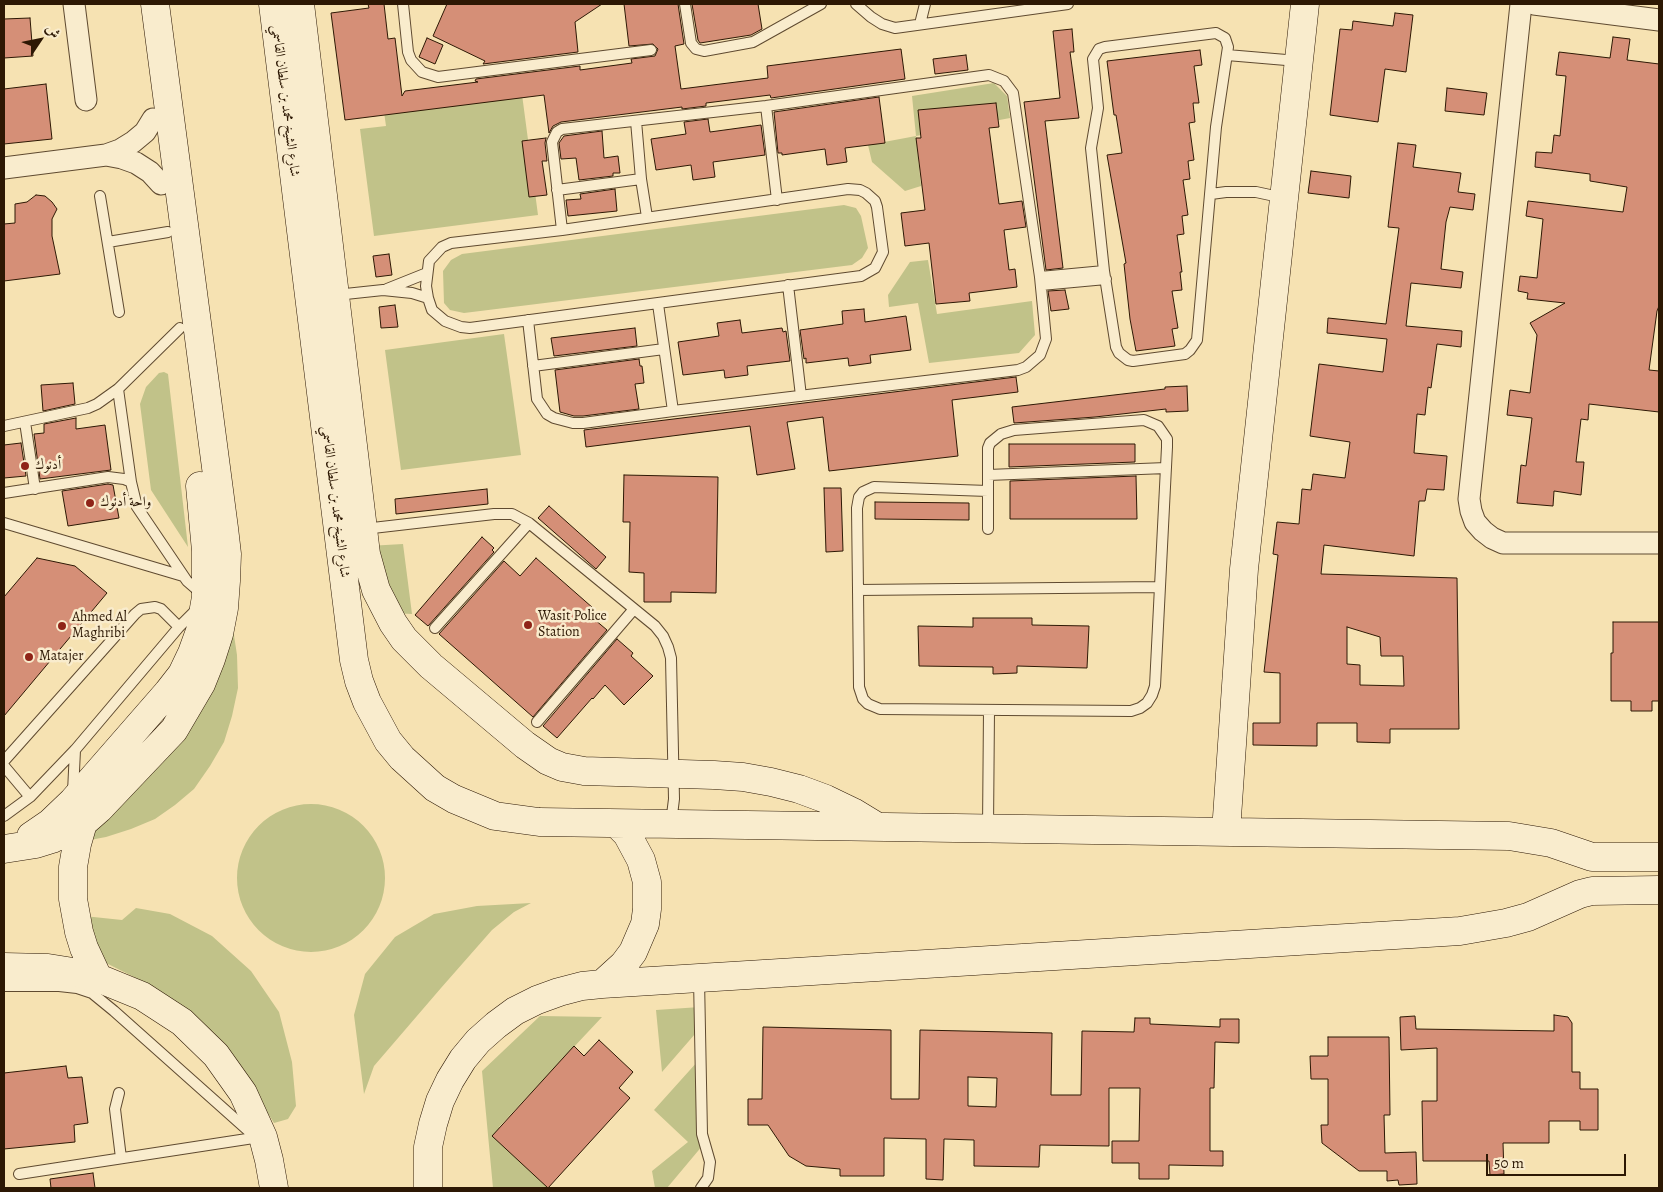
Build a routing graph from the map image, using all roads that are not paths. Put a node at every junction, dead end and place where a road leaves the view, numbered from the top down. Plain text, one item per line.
1 (74, 4) edge
2 (139, 4) edge
3 (155, 4) edge
4 (273, 4) edge
5 (300, 4) edge
6 (304, 4) edge
7 (404, 4) edge
8 (685, 4) edge
9 (821, 4) edge
10 (856, 4) edge
11 (925, 4) edge
12 (1068, 4) edge
13 (1305, 4) edge
14 (1521, 4) edge
15 (1534, 4) edge
16 (1001, 8) edge
17 (1659, 20) edge
18 (920, 24) junction
19 (651, 50) dead end
20 (1227, 55) junction
21 (1299, 61) junction
22 (86, 100) dead end
23 (766, 106) junction
24 (153, 119) junction
25 (636, 121) junction
26 (106, 155) junction
27 (4, 168) edge
28 (641, 179) junction
29 (161, 184) junction
30 (557, 190) junction
31 (1211, 194) junction
32 (100, 196) dead end
33 (1285, 198) junction
34 (777, 200) junction
35 (647, 217) junction
36 (562, 230) junction
37 (168, 232) junction
38 (108, 242) junction
39 (426, 273) junction
40 (1105, 275) junction
41 (1040, 281) junction
42 (788, 286) junction
43 (383, 290) junction
44 (336, 295) junction
45 (428, 298) junction
46 (658, 304) junction
47 (119, 312) dead end
48 (528, 320) junction
49 (180, 328) junction
50 (664, 349) junction
51 (533, 366) junction
52 (118, 389) junction
53 (801, 396) junction
54 (673, 410) junction
55 (25, 422) junction
56 (4, 426) edge
57 (1166, 468) junction
58 (988, 475) junction
59 (131, 482) junction
60 (34, 489) junction
61 (988, 491) junction
62 (4, 493) edge
63 (4, 523) edge
64 (529, 523) junction
65 (363, 529) junction
66 (988, 529) dead end
67 (1659, 543) edge
68 (183, 576) junction
69 (1160, 587) junction
70 (858, 590) junction
71 (206, 599) junction
72 (634, 609) junction
73 (179, 627) junction
74 (435, 628) dead end
75 (989, 710) junction
76 (537, 722) dead end
77 (75, 750) junction
78 (4, 761) edge
79 (4, 766) edge
80 (30, 797) junction
81 (675, 805) junction
82 (78, 812) junction
83 (4, 816) edge
84 (617, 824) junction
85 (877, 827) junction
86 (988, 829) junction
87 (1226, 832) junction
88 (4, 849) edge
89 (1592, 857) junction
90 (1659, 858) edge
91 (1659, 890) edge
92 (1592, 891) junction
93 (4, 967) edge
94 (98, 978) junction
95 (700, 978) junction
96 (602, 984) junction
97 (4, 986) edge
98 (119, 1093) dead end
99 (260, 1137) junction
100 (121, 1158) junction
101 (19, 1174) dead end
102 (274, 1188) edge
103 (428, 1188) edge
104 (701, 1188) edge

1 - 22 street
2 - 24 main road
3 - 82 main road
4 - 84 main road, شارع الشيخ محمد بن سلطان القاسمي
5 - 6 lane
5 - 44 main road
7 - 19 lane
8 - 9 lane
10 - 18 lane
11 - 18 lane
12 - 16 lane
13 - 21 main road
14 - 67 street
15 - 17 street
16 - 18 lane
20 - 21 lane
20 - 31 lane
20 - 40 lane
21 - 33 main road
23 - 25 lane
23 - 34 lane
23 - 41 lane
24 - 26 street
24 - 29 main road
25 - 28 lane
25 - 30 lane
26 - 27 street
26 - 29 street
28 - 30 lane
28 - 35 lane
29 - 37 main road
30 - 36 lane
31 - 33 lane
31 - 40 lane
32 - 38 lane
33 - 87 main road
34 - 35 lane
34 - 42 lane
35 - 36 lane
36 - 39 lane
37 - 38 lane
37 - 49 main road
38 - 47 lane
39 - 43 lane
39 - 45 lane
40 - 41 lane
41 - 53 lane
42 - 46 lane
42 - 53 lane
43 - 44 lane
43 - 45 lane
44 - 65 main road
45 - 48 lane
46 - 48 lane
46 - 50 lane
48 - 51 lane
49 - 52 lane
49 - 71 main road
50 - 51 lane
50 - 54 lane
51 - 54 lane
52 - 55 lane
52 - 59 lane
53 - 54 lane
55 - 56 lane
55 - 60 lane
57 - 58 lane
57 - 58 lane
57 - 69 lane
58 - 61 lane
59 - 60 lane
59 - 68 lane
60 - 62 lane
61 - 66 lane
61 - 70 lane
63 - 68 lane
64 - 65 lane
64 - 72 lane
64 - 74 lane
65 - 81 main road
68 - 71 lane
69 - 70 lane
69 - 75 lane
70 - 75 lane
71 - 73 lane
71 - 82 main road
72 - 76 lane
72 - 81 lane
73 - 77 lane
73 - 78 lane
75 - 86 lane
77 - 80 lane
77 - 82 lane
79 - 80 lane
80 - 83 lane
81 - 84 main road, شارع الشيخ محمد بن سلطان القاسمي
81 - 85 main road
81 - 85 main road
82 - 88 main road
82 - 94 main road
84 - 96 main road
85 - 86 main road
86 - 87 main road
87 - 89 main road
89 - 90 main road
89 - 92 main road
91 - 92 main road
92 - 95 main road
93 - 94 main road
94 - 99 main road
95 - 96 main road
95 - 104 lane
96 - 103 main road
97 - 99 lane
98 - 100 lane
99 - 100 lane
99 - 102 main road
100 - 101 lane

